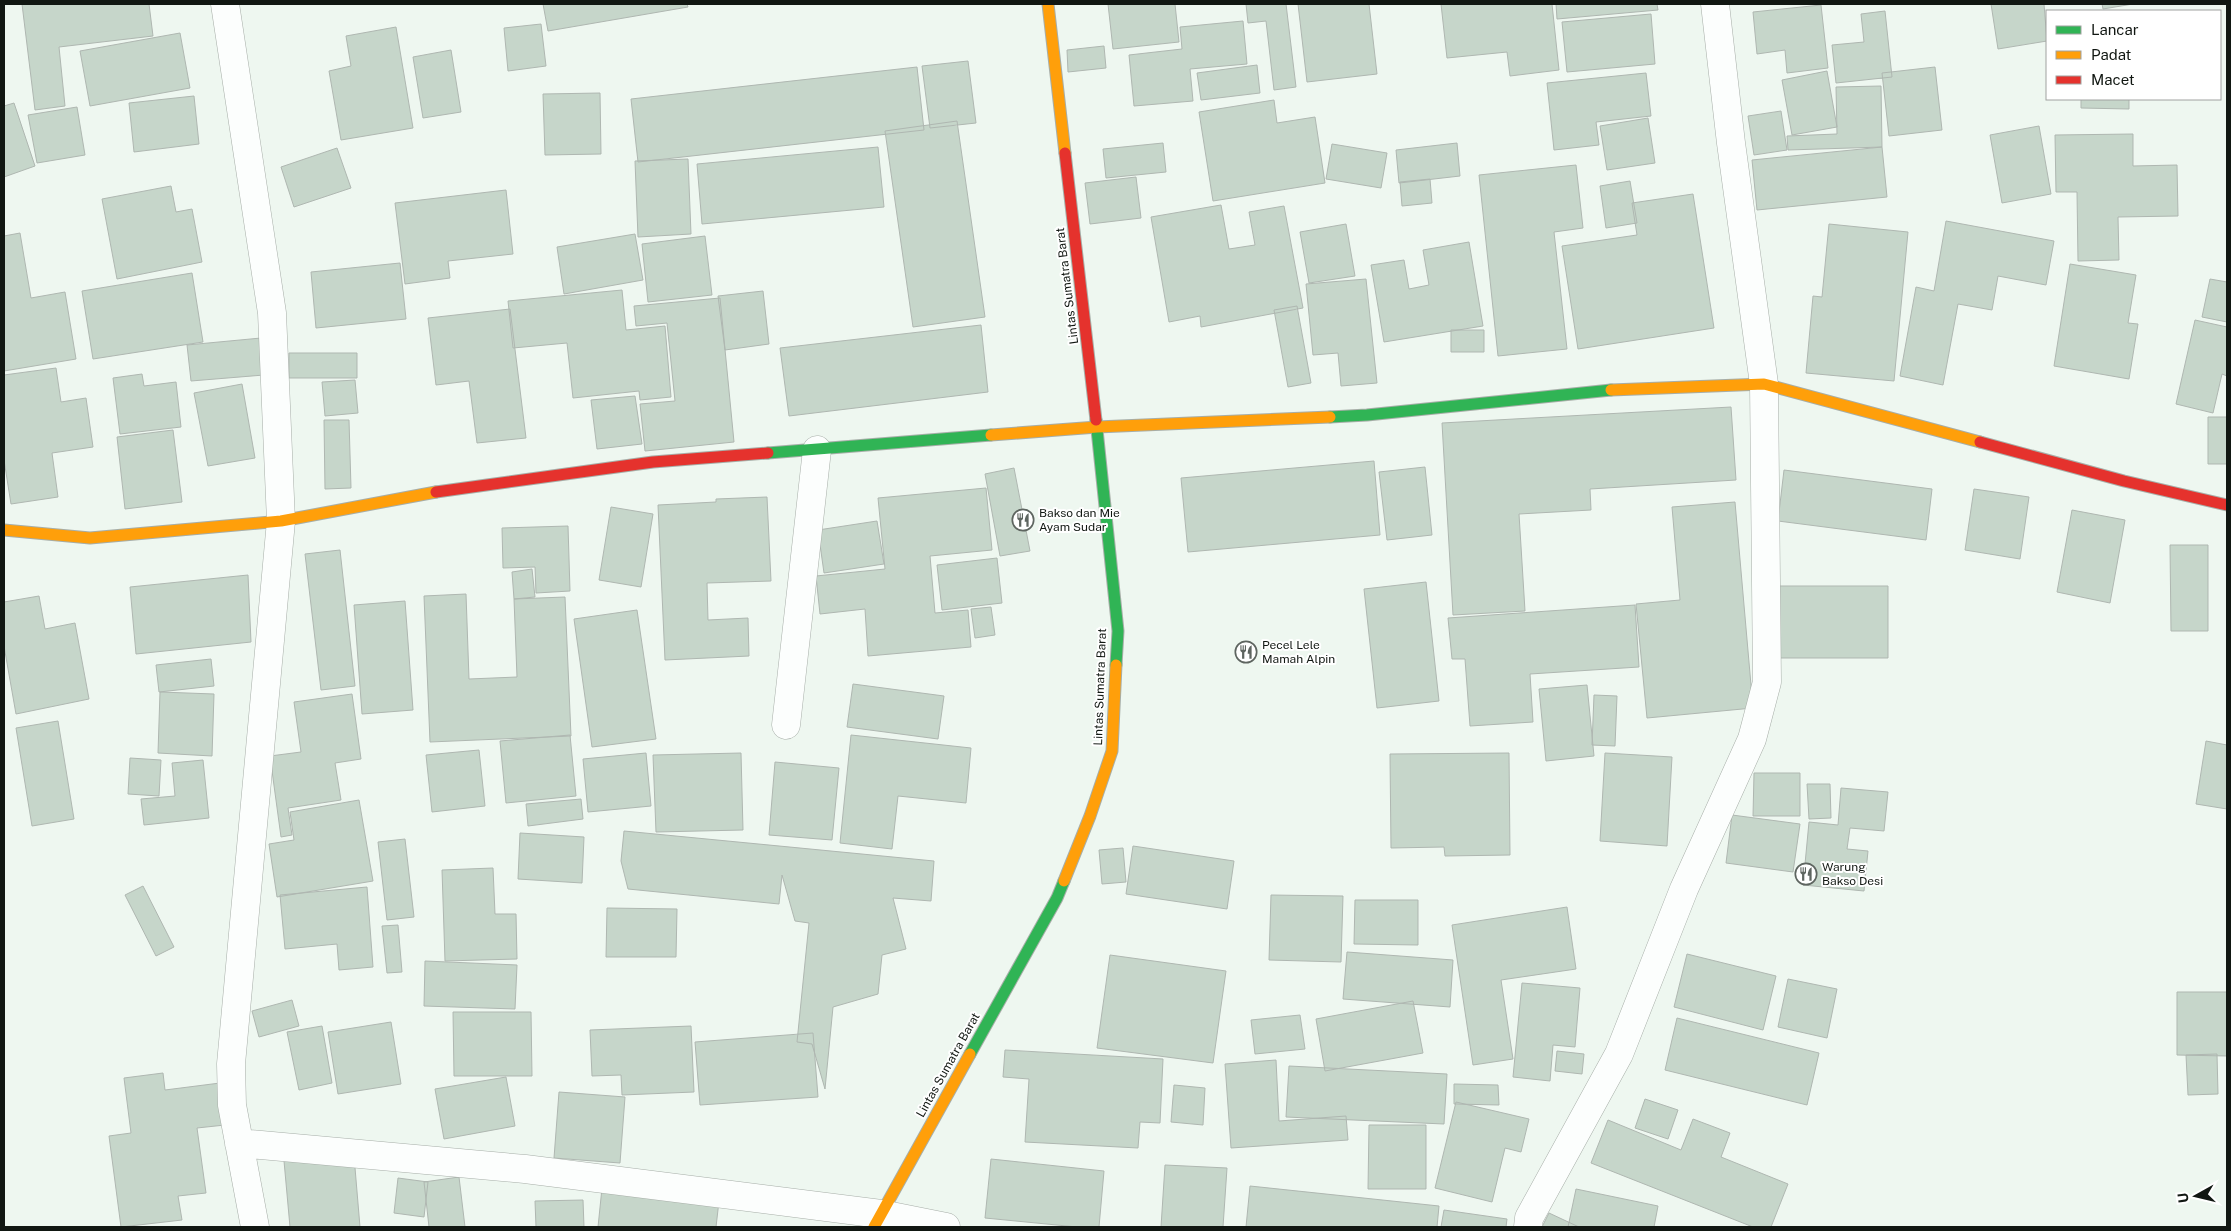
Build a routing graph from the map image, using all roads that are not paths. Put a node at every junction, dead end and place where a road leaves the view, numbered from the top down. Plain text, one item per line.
1 (225, 4) edge
2 (1048, 4) edge
3 (1715, 4) edge
4 (1764, 384) junction
5 (1097, 427) junction
6 (818, 450) junction
7 (2227, 505) edge
8 (281, 521) junction
9 (4, 530) edge
10 (786, 725) dead end
11 (239, 1144) junction
12 (878, 1220) edge
13 (255, 1227) edge
14 (946, 1227) edge
15 (1528, 1227) edge

1 - 8 street
2 - 5 main road, Lintas Sumatra Barat
3 - 4 street
4 - 5 main road
4 - 7 main road
4 - 15 street
5 - 6 main road
5 - 12 main road, Lintas Sumatra Barat
6 - 8 main road
6 - 10 street
8 - 9 main road
8 - 11 street
11 - 12 street
11 - 13 street
12 - 14 street

